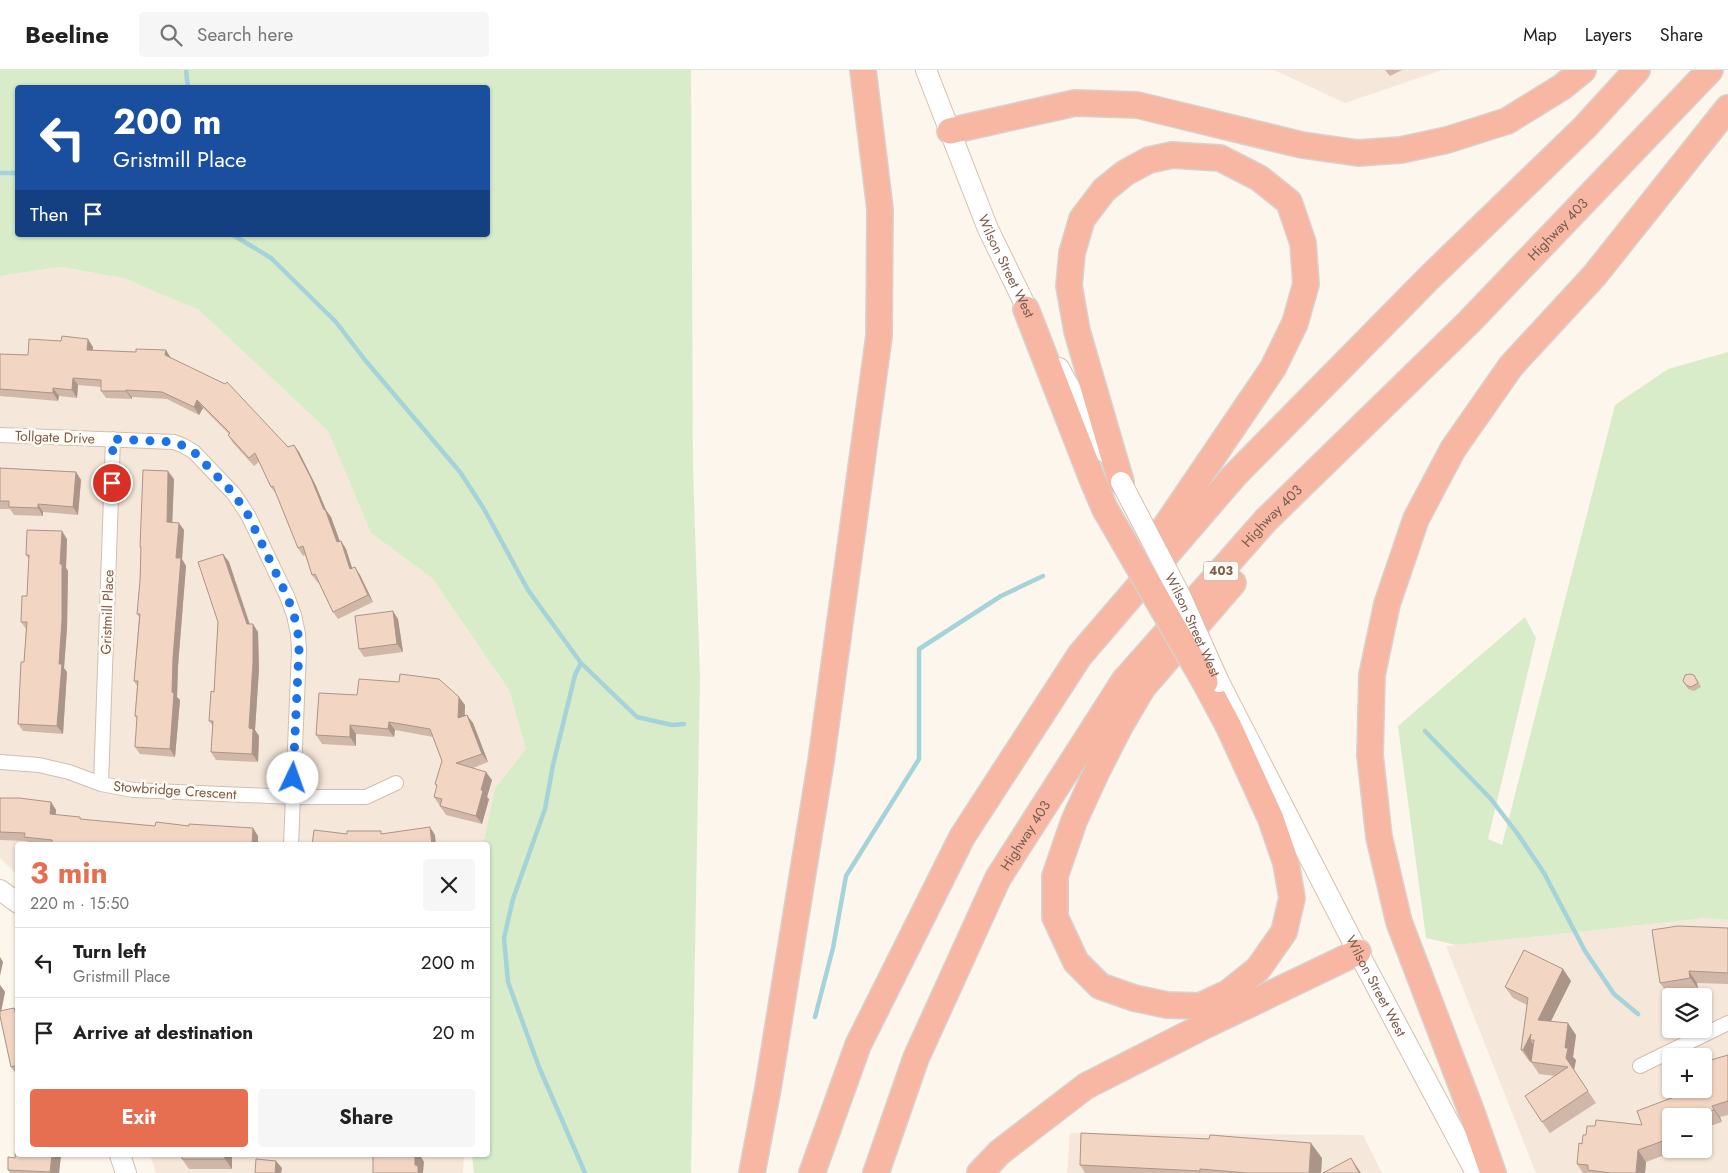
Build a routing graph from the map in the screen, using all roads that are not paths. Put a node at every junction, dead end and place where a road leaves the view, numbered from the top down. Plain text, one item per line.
1 (863, 70) edge
2 (926, 70) edge
3 (1583, 70) edge
4 (1637, 70) edge
5 (1710, 70) edge
6 (1728, 108) edge
7 (950, 131) junction
8 (1026, 308) junction
9 (1469, 322) junction
10 (0, 435) edge
11 (113, 439) junction
12 (1121, 482) junction
13 (1080, 655) junction
14 (1212, 682) junction
15 (0, 762) edge
16 (396, 783) dead end
17 (101, 784) junction
18 (292, 797) junction
19 (291, 842) edge
20 (0, 890) edge
21 (15, 901) edge
22 (1358, 952) junction
23 (1728, 1023) edge
24 (1640, 1066) dead end
25 (121, 1157) edge
26 (126, 1173) edge
27 (752, 1173) edge
28 (812, 1173) edge
29 (876, 1173) edge
30 (980, 1173) edge
31 (1476, 1173) edge
32 (1493, 1173) edge

1 - 27 highway
2 - 7 main road, Wilson Street West
3 - 7 highway
4 - 13 highway
5 - 9 highway, Highway 403 / 403
6 - 32 highway
7 - 8 main road, Wilson Street West
8 - 12 main road, Wilson Street West
8 - 14 highway, bridge
9 - 14 highway
9 - 29 highway, Highway 403 / 403
10 - 11 street, Tollgate Drive
11 - 17 street, Gristmill Place
11 - 18 street, Tollgate Drive
12 - 13 highway
12 - 14 main road, Wilson Street West, bridge
13 - 28 highway
14 - 22 main road, Wilson Street West
15 - 17 street, Stowbridge Crescent
16 - 18 street, Stowbridge Crescent
17 - 18 street, Stowbridge Crescent
18 - 19 street, Tollgate Drive
20 - 21 main road
22 - 30 highway
22 - 31 main road, Wilson Street West
23 - 24 street
25 - 26 main road

